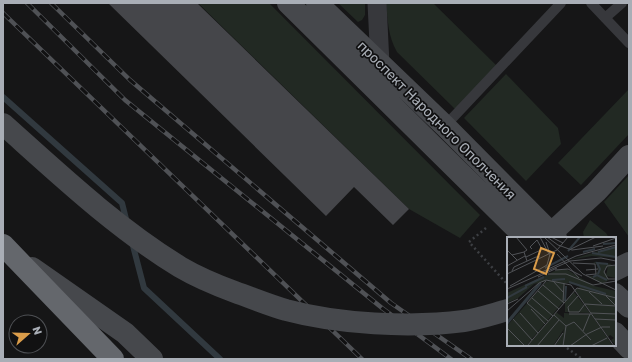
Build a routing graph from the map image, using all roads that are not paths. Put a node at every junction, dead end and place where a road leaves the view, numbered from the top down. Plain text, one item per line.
1 (288, 3) edge
2 (317, 3) edge
3 (377, 3) edge
4 (561, 3) edge
5 (590, 3) edge
6 (622, 3) edge
7 (605, 18) junction
8 (629, 43) edge
9 (380, 64) junction
10 (3, 124) edge
11 (445, 126) junction
12 (629, 156) edge
13 (551, 236) edge
14 (525, 237) edge
15 (8, 249) edge
16 (629, 263) edge
17 (616, 270) edge
18 (616, 295) edge
19 (629, 307) edge
20 (507, 310) edge
21 (616, 335) edge
22 (629, 348) edge
23 (112, 359) edge
24 (152, 359) edge

1 - 14 main road, проспект Народного Ополчения
2 - 9 main road, проспект Народного Ополчения
3 - 9 street
4 - 11 lane
5 - 7 lane
6 - 7 lane
7 - 8 lane
9 - 11 main road, проспект Народного Ополчения
10 - 20 main road, bridge
11 - 13 main road, проспект Народного Ополчения
12 - 13 main road
15 - 23 highway
15 - 24 main road
16 - 17 main road
18 - 19 main road
21 - 22 main road

